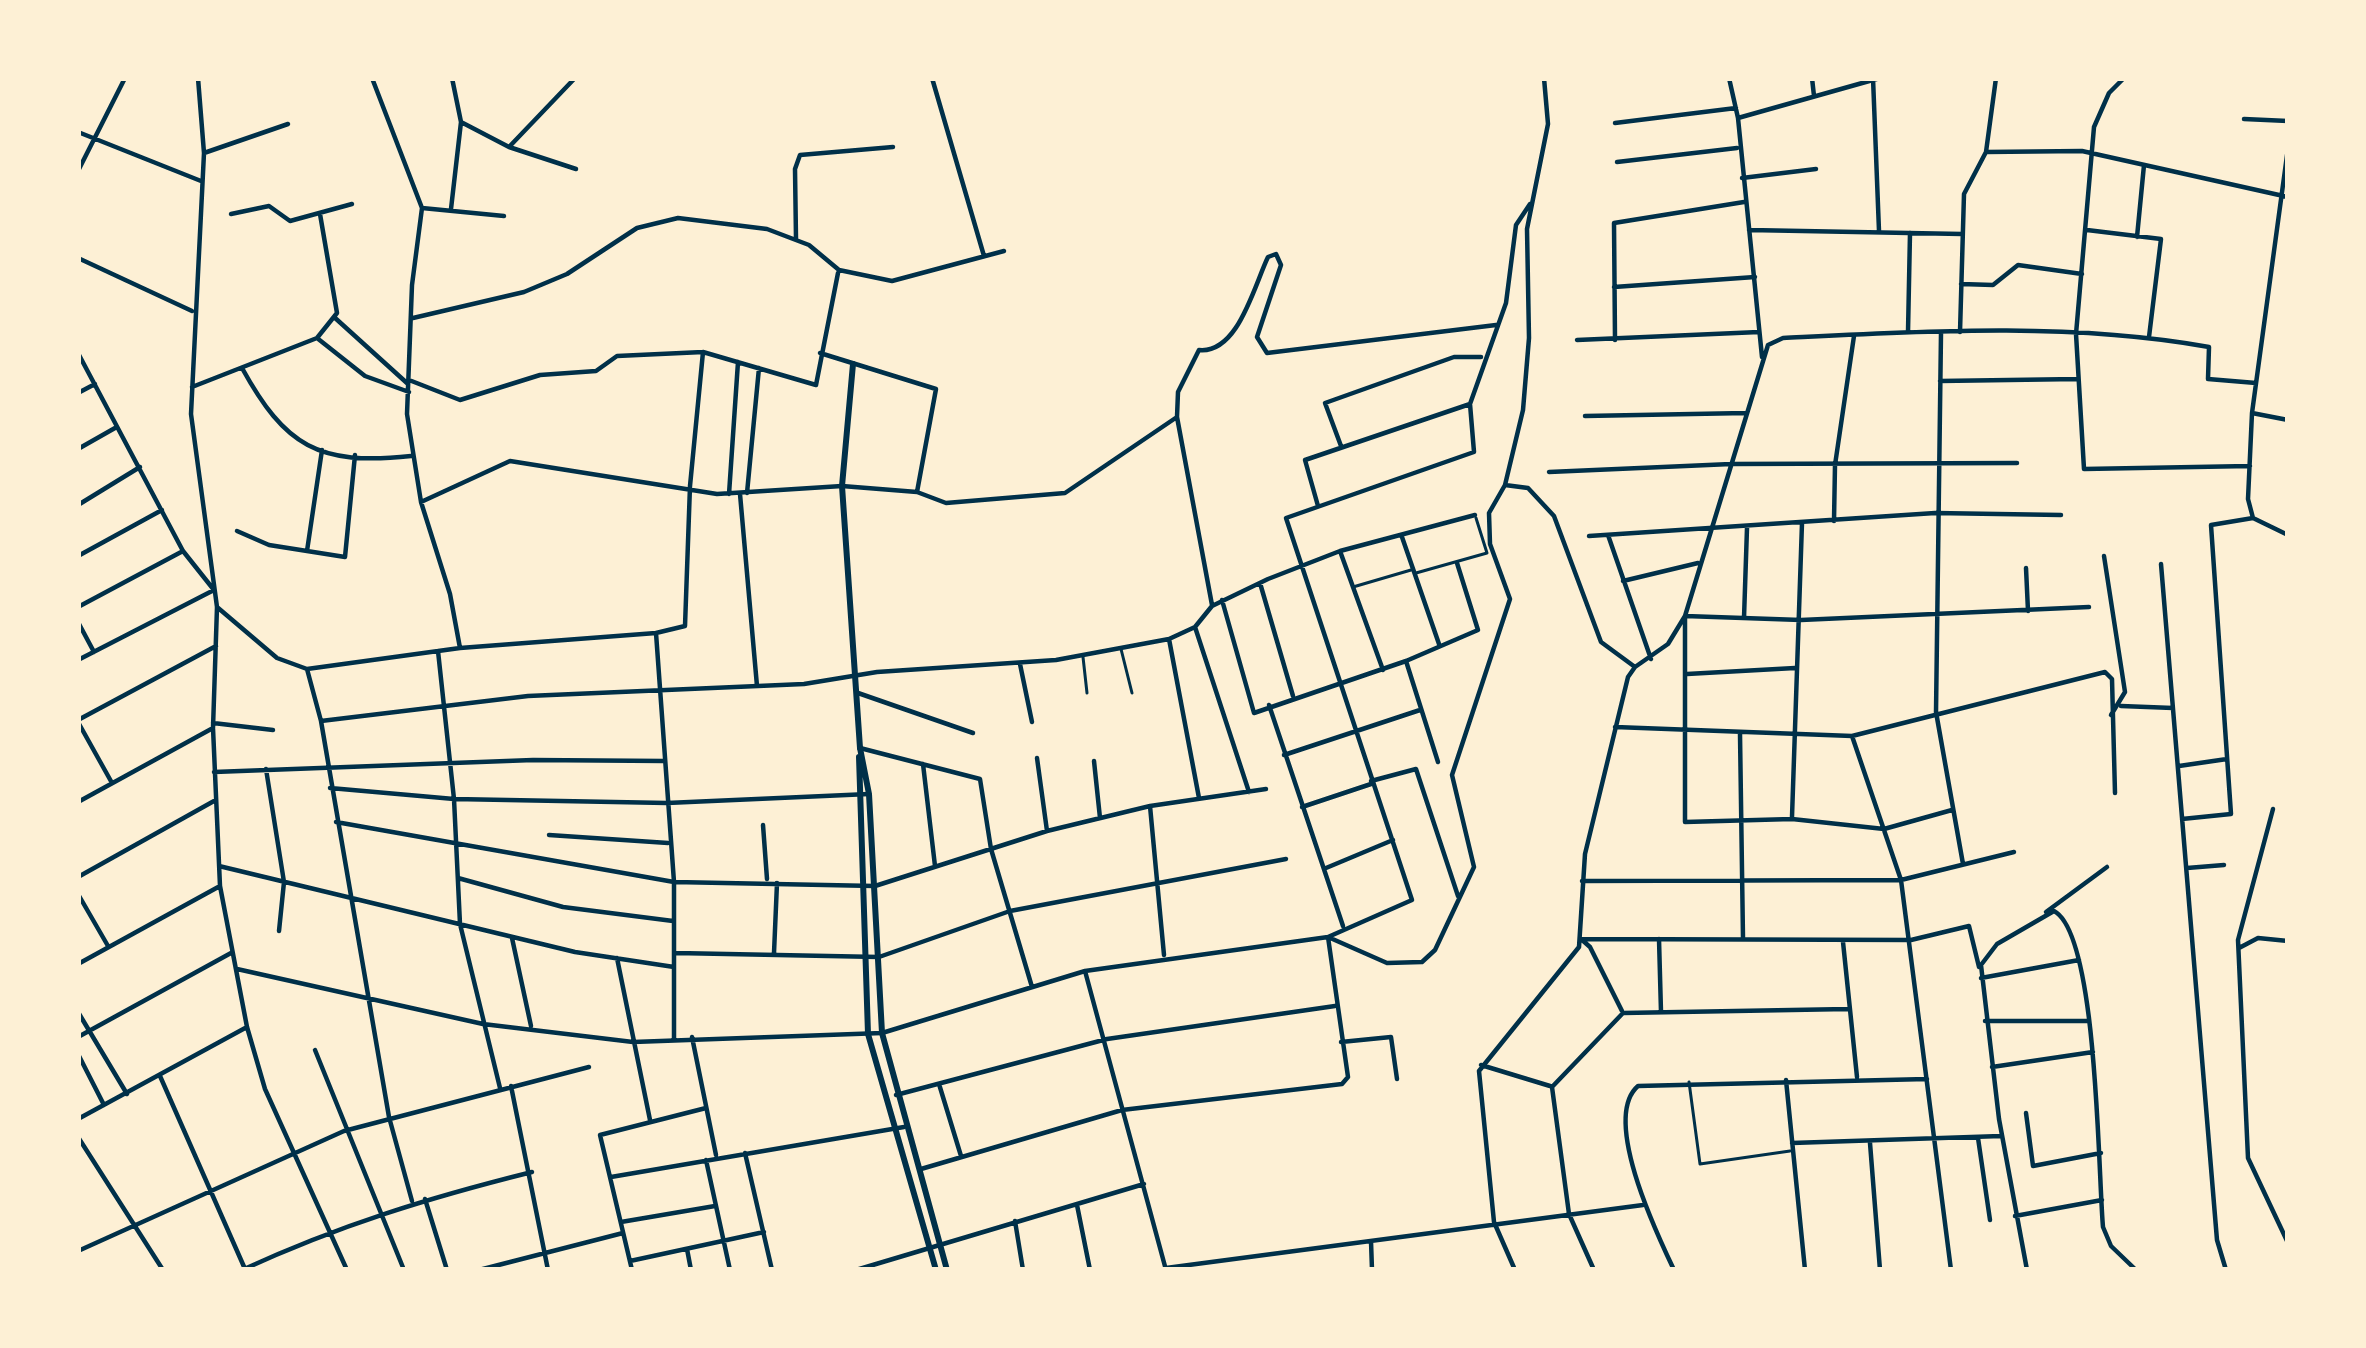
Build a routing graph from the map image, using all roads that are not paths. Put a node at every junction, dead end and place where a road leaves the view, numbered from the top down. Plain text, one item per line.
1 (125, 78) edge
2 (372, 78) edge
3 (452, 78) edge
4 (575, 78) edge
5 (932, 78) edge
6 (1544, 78) edge
7 (1729, 78) edge
8 (1812, 78) edge
9 (1996, 78) edge
10 (2124, 78) edge
11 (196, 79) edge
12 (1876, 79) edge
13 (1814, 96) junction
14 (1736, 108) junction
15 (1738, 118) junction
16 (2244, 119) dead end
17 (2288, 121) edge
18 (461, 122) junction
19 (1615, 123) dead end
20 (288, 124) dead end
21 (78, 132) edge
22 (94, 142) junction
23 (509, 147) junction
24 (893, 147) dead end
25 (1739, 148) junction
26 (2288, 148) edge
27 (1986, 152) junction
28 (204, 153) junction
29 (2094, 153) junction
30 (1617, 162) dead end
31 (2144, 163) junction
32 (576, 169) dead end
33 (1816, 169) dead end
34 (78, 171) edge
35 (1742, 178) junction
36 (201, 181) junction
37 (2286, 197) edge
38 (1532, 202) junction
39 (1744, 202) junction
40 (352, 204) dead end
41 (422, 208) junction
42 (451, 209) junction
43 (231, 214) dead end
44 (320, 214) junction
45 (504, 216) dead end
46 (1749, 230) junction
47 (2086, 230) junction
48 (1879, 231) junction
49 (1910, 232) junction
50 (1962, 234) junction
51 (2137, 237) junction
52 (796, 239) junction
53 (1004, 251) dead end
54 (984, 256) junction
55 (78, 257) edge
56 (839, 271) junction
57 (2082, 274) junction
58 (1755, 277) junction
59 (1961, 284) junction
60 (1614, 287) junction
61 (194, 311) junction
62 (334, 317) junction
63 (413, 319) junction
64 (1496, 325) junction
65 (1941, 330) junction
66 (1759, 332) junction
67 (1908, 332) junction
68 (1960, 332) junction
69 (1855, 334) junction
70 (2076, 334) junction
71 (316, 338) junction
72 (2148, 338) junction
73 (1576, 340) dead end
74 (1615, 340) junction
75 (703, 352) junction
76 (78, 353) edge
77 (820, 353) junction
78 (1483, 357) junction
79 (1762, 357) junction
80 (738, 361) junction
81 (853, 364) junction
82 (759, 366) junction
83 (242, 368) junction
84 (2078, 379) junction
85 (1940, 381) junction
86 (408, 382) junction
87 (2256, 383) junction
88 (94, 384) junction
89 (192, 387) junction
90 (410, 392) junction
91 (78, 393) edge
92 (1470, 404) junction
93 (1746, 413) junction
94 (2252, 413) junction
95 (1585, 416) dead end
96 (1178, 417) junction
97 (2288, 419) edge
98 (116, 427) junction
99 (1341, 446) junction
100 (78, 448) edge
101 (322, 450) junction
102 (355, 455) junction
103 (411, 456) junction
104 (2017, 463) dead end
105 (1730, 464) junction
106 (1834, 465) junction
107 (1937, 466) junction
108 (2250, 466) junction
109 (140, 467) junction
110 (1549, 472) dead end
111 (1505, 485) junction
112 (690, 486) junction
113 (842, 486) junction
114 (917, 492) junction
115 (729, 494) junction
116 (744, 494) junction
117 (421, 502) junction
118 (78, 505) edge
119 (1318, 506) junction
120 (162, 510) junction
121 (1935, 513) junction
122 (1475, 515) joint
123 (2061, 515) dead end
124 (2253, 518) junction
125 (1834, 521) junction
126 (1802, 523) junction
127 (1747, 526) junction
128 (1711, 529) junction
129 (237, 530) dead end
130 (2288, 535) edge
131 (1589, 536) dead end
132 (1608, 536) junction
133 (1402, 537) junction
134 (183, 551) junction
135 (1340, 551) junction
136 (307, 554) junction
137 (78, 556) edge
138 (2104, 556) dead end
139 (1457, 563) dead end
140 (1698, 563) junction
141 (2161, 564) dead end
142 (1301, 566) junction
143 (2026, 568) dead end
144 (1414, 572) junction
145 (1623, 581) junction
146 (1260, 583) junction
147 (1353, 587) junction
148 (214, 590) junction
149 (1222, 600) junction
150 (1212, 606) junction
151 (78, 607) edge
152 (217, 607) junction
153 (2089, 607) dead end
154 (2028, 611) junction
155 (1685, 616) junction
156 (1936, 616) junction
157 (1744, 618) junction
158 (1801, 620) junction
159 (78, 622) edge
160 (1195, 627) junction
161 (656, 633) junction
162 (1169, 638) junction
163 (217, 645) junction
164 (1440, 646) junction
165 (460, 648) junction
166 (1120, 648) junction
167 (438, 651) junction
168 (94, 652) junction
169 (1083, 655) junction
170 (1652, 659) junction
171 (78, 660) edge
172 (1406, 661) junction
173 (1020, 664) junction
174 (1635, 667) junction
175 (1797, 668) junction
176 (307, 670) junction
177 (1383, 670) junction
178 (1687, 674) junction
179 (852, 679) junction
180 (1339, 684) junction
181 (757, 686) junction
182 (660, 688) junction
183 (853, 691) junction
184 (1087, 693) dead end
185 (1132, 694) dead end
186 (1293, 696) junction
187 (444, 704) junction
188 (1269, 705) junction
189 (2120, 706) junction
190 (2173, 708) junction
191 (1420, 710) junction
192 (1936, 712) junction
193 (2110, 715) junction
194 (78, 721) edge
195 (321, 722) junction
196 (1032, 722) dead end
197 (213, 726) junction
198 (1615, 727) junction
199 (273, 730) dead end
200 (1355, 730) junction
201 (1688, 730) junction
202 (973, 733) dead end
203 (1740, 734) junction
204 (1797, 734) junction
205 (1852, 736) junction
206 (860, 748) junction
207 (1284, 755) junction
208 (1037, 758) dead end
209 (2227, 759) junction
210 (664, 761) junction
211 (1094, 761) dead end
212 (451, 762) junction
213 (1438, 763) dead end
214 (922, 764) junction
215 (328, 766) junction
216 (2177, 766) junction
217 (266, 769) junction
218 (214, 772) junction
219 (1372, 782) junction
220 (112, 784) junction
221 (330, 788) junction
222 (1266, 789) dead end
223 (1249, 792) junction
224 (2114, 793) dead end
225 (857, 794) junction
226 (869, 794) junction
227 (454, 799) junction
228 (1199, 799) junction
229 (214, 801) junction
230 (78, 802) edge
231 (667, 802) junction
232 (1150, 806) junction
233 (1302, 807) junction
234 (2272, 809) dead end
235 (1952, 810) junction
236 (1100, 818) junction
237 (1792, 819) junction
238 (1742, 820) junction
239 (2182, 820) junction
240 (336, 822) junction
241 (763, 825) dead end
242 (1884, 829) junction
243 (1047, 831) junction
244 (549, 835) dead end
245 (1394, 840) junction
246 (668, 844) junction
247 (457, 845) junction
248 (991, 849) junction
249 (2014, 852) dead end
250 (1286, 859) dead end
251 (1963, 865) junction
252 (2224, 865) dead end
253 (219, 866) junction
254 (934, 866) junction
255 (2107, 867) dead end
256 (1326, 868) junction
257 (2186, 868) junction
258 (78, 877) edge
259 (458, 878) junction
260 (1160, 880) junction
261 (1901, 880) junction
262 (1582, 881) junction
263 (284, 882) junction
264 (674, 882) junction
265 (767, 882) junction
266 (776, 883) junction
267 (1743, 883) junction
268 (864, 885) junction
269 (220, 886) junction
270 (875, 886) junction
271 (78, 894) edge
272 (1458, 896) junction
273 (350, 897) junction
274 (1010, 911) junction
275 (2050, 912) junction
276 (673, 921) junction
277 (460, 924) junction
278 (1343, 926) junction
279 (279, 931) dead end
280 (1328, 937) junction
281 (512, 938) junction
282 (1659, 938) junction
283 (1581, 939) junction
284 (1743, 940) junction
285 (1911, 940) junction
286 (2288, 941) edge
287 (1844, 942) junction
288 (109, 947) junction
289 (2239, 948) junction
290 (231, 952) junction
291 (676, 953) junction
292 (774, 953) junction
293 (865, 956) junction
294 (1164, 956) junction
295 (879, 957) junction
296 (616, 958) junction
297 (2079, 960) junction
298 (78, 964) edge
299 (674, 967) junction
300 (237, 969) junction
301 (1085, 971) junction
302 (1981, 976) junction
303 (1032, 987) junction
304 (371, 1002) junction
305 (1335, 1006) junction
306 (1848, 1010) junction
307 (78, 1012) edge
308 (1661, 1012) junction
309 (1623, 1013) junction
310 (2088, 1021) junction
311 (1984, 1022) junction
312 (483, 1024) junction
313 (531, 1026) junction
314 (247, 1027) junction
315 (89, 1031) junction
316 (882, 1033) junction
317 (868, 1034) junction
318 (78, 1037) edge
319 (692, 1037) junction
320 (1107, 1039) junction
321 (674, 1040) junction
322 (633, 1042) junction
323 (1341, 1042) junction
324 (315, 1050) dead end
325 (2093, 1052) junction
326 (78, 1054) edge
327 (1481, 1065) junction
328 (589, 1067) dead end
329 (1991, 1067) junction
330 (160, 1076) junction
331 (1857, 1077) junction
332 (1397, 1079) dead end
333 (1929, 1079) junction
334 (1786, 1080) junction
335 (1689, 1082) junction
336 (939, 1084) junction
337 (511, 1086) junction
338 (1552, 1087) junction
339 (500, 1088) junction
340 (127, 1094) junction
341 (896, 1095) junction
342 (104, 1105) junction
343 (706, 1108) junction
344 (1123, 1110) junction
345 (2026, 1113) dead end
346 (389, 1117) junction
347 (78, 1119) edge
348 (650, 1120) junction
349 (904, 1127) junction
350 (892, 1129) junction
351 (344, 1131) junction
352 (2001, 1136) junction
353 (78, 1137) edge
354 (1978, 1138) junction
355 (1936, 1142) junction
356 (1870, 1143) junction
357 (1792, 1147) junction
358 (745, 1152) junction
359 (2101, 1153) junction
360 (295, 1155) junction
361 (961, 1156) junction
362 (717, 1157) junction
363 (706, 1160) junction
364 (918, 1170) junction
365 (532, 1172) junction
366 (611, 1178) junction
367 (1146, 1184) junction
368 (212, 1194) junction
369 (425, 1198) junction
370 (2102, 1200) junction
371 (412, 1201) junction
372 (1077, 1203) junction
373 (715, 1205) junction
374 (1643, 1205) junction
375 (380, 1212) junction
376 (1569, 1214) junction
377 (2015, 1216) junction
378 (1990, 1220) dead end
379 (1015, 1221) junction
380 (621, 1222) junction
381 (1494, 1222) junction
382 (134, 1227) junction
383 (330, 1228) junction
384 (764, 1232) junction
385 (623, 1233) junction
386 (1371, 1241) junction
387 (724, 1243) junction
388 (942, 1243) junction
389 (2288, 1244) edge
390 (931, 1246) junction
391 (687, 1249) junction
392 (546, 1250) junction
393 (78, 1251) edge
394 (630, 1262) junction
395 (1166, 1269) edge
396 (2026, 1269) edge
397 (163, 1270) edge
398 (244, 1270) edge
399 (347, 1270) edge
400 (404, 1270) edge
401 (446, 1270) edge
402 (479, 1270) edge
403 (548, 1270) edge
404 (632, 1270) edge
405 (691, 1270) edge
406 (730, 1270) edge
407 (772, 1270) edge
408 (856, 1270) edge
409 (936, 1270) edge
410 (947, 1270) edge
411 (1023, 1270) edge
412 (1090, 1270) edge
413 (1372, 1270) edge
414 (1515, 1270) edge
415 (1594, 1270) edge
416 (1674, 1270) edge
417 (1805, 1270) edge
418 (1880, 1270) edge
419 (1951, 1270) edge
420 (2136, 1270) edge
421 (2226, 1270) edge

1 - 22 street
2 - 41 street
3 - 18 street
4 - 23 street
5 - 54 street
6 - 38 street
7 - 14 street
8 - 13 street
9 - 27 street
10 - 29 street
11 - 28 street
12 - 13 street
12 - 48 street
13 - 15 street
14 - 15 street
14 - 19 street
15 - 25 street
16 - 17 street
18 - 23 street
18 - 42 street
20 - 28 street
21 - 22 street
22 - 34 street
22 - 36 street
23 - 32 street
24 - 52 street
25 - 30 street
25 - 35 street
26 - 37 street
27 - 29 street
27 - 50 street
28 - 36 street
29 - 31 street
29 - 47 street
31 - 37 street
31 - 51 street
33 - 35 street
35 - 39 street
36 - 61 street
37 - 87 street
38 - 64 street
38 - 111 street
39 - 46 street
39 - 60 street
40 - 44 street
41 - 42 street
41 - 63 street
42 - 45 street
43 - 44 street
44 - 62 street
46 - 48 street
46 - 58 street
47 - 51 street
47 - 57 street
48 - 49 street
49 - 50 street
49 - 67 street
50 - 59 street
51 - 72 street
52 - 56 street
52 - 63 street
53 - 54 street
54 - 56 street
55 - 61 street
56 - 77 street
57 - 59 street
57 - 70 street
58 - 60 street
58 - 66 street
59 - 68 street
60 - 74 street
61 - 89 street
62 - 71 street
62 - 86 street
63 - 86 street
64 - 78 street
64 - 96 street
65 - 67 street
65 - 68 street
65 - 85 street
66 - 74 street
66 - 79 street
67 - 69 street
68 - 70 street
69 - 79 street
69 - 106 street
70 - 72 street
70 - 84 street
71 - 83 street
71 - 90 street
72 - 87 street
73 - 74 street
75 - 80 street
75 - 86 street
75 - 112 street
76 - 88 street
77 - 81 street
77 - 82 street
78 - 92 street
78 - 99 street
79 - 93 street
80 - 82 street
80 - 115 street
81 - 113 main road
81 - 114 street
82 - 116 street
83 - 89 street
83 - 101 street
84 - 85 street
84 - 108 street
85 - 107 street
86 - 90 street
87 - 94 street
88 - 91 street
88 - 98 street
89 - 148 street
90 - 103 street
92 - 99 street
92 - 119 street
93 - 95 street
93 - 105 street
94 - 97 street
94 - 108 street
96 - 114 street
96 - 150 street
98 - 100 street
98 - 109 street
99 - 119 street
101 - 102 street
101 - 136 street
102 - 103 street
102 - 136 street
103 - 117 street
104 - 107 street
105 - 106 street
105 - 110 street
105 - 128 street
106 - 107 street
106 - 125 street
107 - 121 street
108 - 124 street
109 - 118 street
109 - 120 street
111 - 174 street
111 - 272 street
112 - 115 street
112 - 117 street
112 - 161 street
113 - 114 street
113 - 116 street
113 - 179 main road
115 - 116 street
116 - 181 street
117 - 165 street
119 - 142 street
120 - 134 street
120 - 137 street
121 - 123 street
121 - 125 street
121 - 156 street
122 - 133 street
122 - 144 street
124 - 130 street
124 - 209 street
125 - 126 street
126 - 127 street
126 - 158 street
127 - 128 street
127 - 157 street
128 - 132 street
128 - 140 street
129 - 136 street
131 - 132 street
132 - 145 street
133 - 135 street
133 - 144 street
134 - 148 street
134 - 151 street
135 - 142 street
135 - 147 street
138 - 189 street
139 - 164 street
140 - 145 street
140 - 155 street
141 - 190 street
142 - 146 street
142 - 180 street
143 - 154 street
144 - 147 street
144 - 164 street
145 - 170 street
146 - 149 street
146 - 186 street
147 - 177 street
148 - 152 street
148 - 168 street
149 - 150 street
149 - 188 street
150 - 160 street
152 - 163 street
152 - 176 street
153 - 154 street
154 - 156 street
155 - 157 street
155 - 170 street
155 - 178 street
156 - 158 street
156 - 192 street
157 - 158 street
158 - 175 street
159 - 168 street
160 - 162 street
160 - 223 street
161 - 165 street
161 - 182 street
162 - 166 street
162 - 228 street
163 - 194 street
163 - 197 street
164 - 172 street
165 - 167 street
166 - 169 street
166 - 185 street
167 - 176 street
167 - 187 street
168 - 171 street
169 - 173 street
169 - 184 street
170 - 174 street
172 - 177 street
172 - 191 street
173 - 179 street
173 - 196 street
174 - 198 street
175 - 178 street
175 - 204 street
176 - 195 street
177 - 180 street
178 - 201 street
179 - 181 street
179 - 183 main road
180 - 186 street
180 - 200 street
181 - 182 street
182 - 187 street
182 - 210 street
183 - 202 street
183 - 206 main road
186 - 188 street
187 - 195 street
187 - 212 street
188 - 207 street
189 - 190 street
189 - 193 street
190 - 216 street
191 - 200 street
191 - 213 street
192 - 193 street
192 - 205 street
192 - 235 street
193 - 224 street
194 - 220 street
195 - 215 street
197 - 199 street
197 - 218 street
197 - 220 street
198 - 201 street
198 - 262 street
200 - 207 street
200 - 219 street
201 - 203 street
201 - 238 street
203 - 204 street
203 - 238 street
204 - 205 street
204 - 237 street
205 - 242 street
206 - 214 street
206 - 225 main road
206 - 226 main road
207 - 233 street
208 - 243 street
209 - 216 street
209 - 239 street
210 - 212 street
210 - 231 street
211 - 236 street
212 - 215 street
212 - 227 street
214 - 248 street
214 - 254 street
215 - 217 street
215 - 221 street
216 - 239 street
217 - 218 street
217 - 263 street
218 - 229 street
219 - 233 street
219 - 245 street
219 - 272 street
220 - 230 street
221 - 227 street
221 - 240 street
222 - 223 street
223 - 228 street
225 - 226 street
225 - 231 street
225 - 268 main road
226 - 270 main road
227 - 231 street
227 - 247 street
228 - 232 street
229 - 253 street
229 - 258 street
231 - 246 street
232 - 236 street
232 - 260 street
233 - 256 street
234 - 289 street
235 - 242 street
235 - 251 street
236 - 243 street
237 - 238 street
237 - 242 street
238 - 267 street
239 - 257 street
240 - 247 street
240 - 273 street
241 - 265 street
242 - 261 street
243 - 248 street
244 - 246 street
245 - 256 street
245 - 278 street
246 - 264 street
247 - 259 street
247 - 264 street
248 - 254 street
248 - 274 street
249 - 251 street
250 - 260 street
251 - 261 street
252 - 257 street
253 - 263 street
253 - 269 street
254 - 270 street
255 - 275 street
256 - 278 street
257 - 421 street
259 - 276 street
259 - 277 street
260 - 274 street
260 - 294 street
261 - 267 street
261 - 285 street
262 - 267 street
262 - 283 street
263 - 273 street
263 - 279 street
264 - 265 street
264 - 276 street
265 - 266 street
266 - 268 street
266 - 292 street
267 - 284 street
268 - 270 street
268 - 293 main road
269 - 288 street
269 - 290 street
270 - 295 main road
271 - 288 street
272 - 280 street
273 - 277 street
273 - 304 street
274 - 295 street
274 - 303 street
275 - 297 street
275 - 302 street
276 - 291 street
277 - 281 street
277 - 312 street
278 - 280 street
280 - 294 street
280 - 305 street
281 - 296 street
281 - 313 street
282 - 283 street
282 - 284 street
282 - 308 street
283 - 309 street
283 - 327 street
284 - 287 street
285 - 287 street
285 - 302 street
285 - 333 street
286 - 289 street
287 - 306 street
288 - 298 street
289 - 389 street
290 - 300 street
290 - 315 street
291 - 292 street
291 - 299 street
292 - 293 street
293 - 295 street
293 - 317 main road
294 - 301 street
295 - 316 main road
296 - 299 street
296 - 322 street
297 - 302 street
297 - 310 street
299 - 321 street
300 - 304 street
300 - 314 street
301 - 303 street
301 - 320 street
302 - 311 street
303 - 316 street
304 - 312 street
304 - 346 street
305 - 320 street
305 - 323 street
306 - 308 street
306 - 331 street
307 - 315 street
308 - 309 street
309 - 338 street
310 - 311 street
310 - 325 street
311 - 329 street
312 - 313 street
312 - 339 street
313 - 322 street
314 - 330 street
314 - 360 street
315 - 318 street
315 - 340 street
316 - 317 street
316 - 341 main road
317 - 319 street
317 - 350 main road
319 - 321 street
319 - 343 street
320 - 336 street
320 - 344 street
321 - 322 street
322 - 348 street
323 - 332 street
323 - 344 street
324 - 351 street
325 - 329 street
325 - 359 street
326 - 342 street
327 - 338 street
327 - 381 street
328 - 337 street
329 - 352 street
330 - 340 street
330 - 368 street
331 - 333 street
331 - 334 street
333 - 355 street
334 - 335 street
334 - 357 street
335 - 357 street
335 - 374 street
336 - 341 street
336 - 361 street
337 - 339 street
337 - 365 street
338 - 376 street
339 - 346 street
340 - 342 street
341 - 349 main road
342 - 347 street
343 - 348 street
343 - 362 street
344 - 361 street
344 - 367 street
345 - 359 street
346 - 351 street
346 - 371 street
348 - 366 street
349 - 350 street
349 - 364 main road
350 - 358 street
350 - 390 main road
351 - 360 street
351 - 375 street
352 - 354 street
352 - 377 street
353 - 382 street
354 - 355 street
354 - 378 street
355 - 356 street
355 - 419 street
356 - 357 street
356 - 418 street
357 - 417 street
358 - 362 street
358 - 384 street
359 - 370 street
360 - 368 street
360 - 383 street
361 - 364 street
362 - 363 street
363 - 366 street
363 - 373 street
364 - 388 main road
365 - 369 street
365 - 392 street
366 - 380 street
367 - 372 street
367 - 395 street
368 - 382 street
368 - 398 street
369 - 371 street
369 - 401 street
370 - 377 street
370 - 420 street
371 - 375 street
372 - 379 street
372 - 412 street
373 - 380 street
373 - 387 street
374 - 376 street
374 - 416 street
375 - 383 street
375 - 400 street
376 - 381 street
376 - 415 street
377 - 396 street
379 - 388 street
379 - 411 street
380 - 385 street
381 - 386 street
381 - 414 street
382 - 393 street
382 - 397 street
383 - 398 street
383 - 399 street
384 - 387 street
384 - 407 street
385 - 392 street
385 - 394 street
386 - 395 street
386 - 413 street
387 - 391 street
387 - 406 street
388 - 390 street
388 - 410 main road
390 - 408 street
390 - 409 main road
391 - 394 street
391 - 405 street
392 - 402 street
392 - 403 street
394 - 404 street

